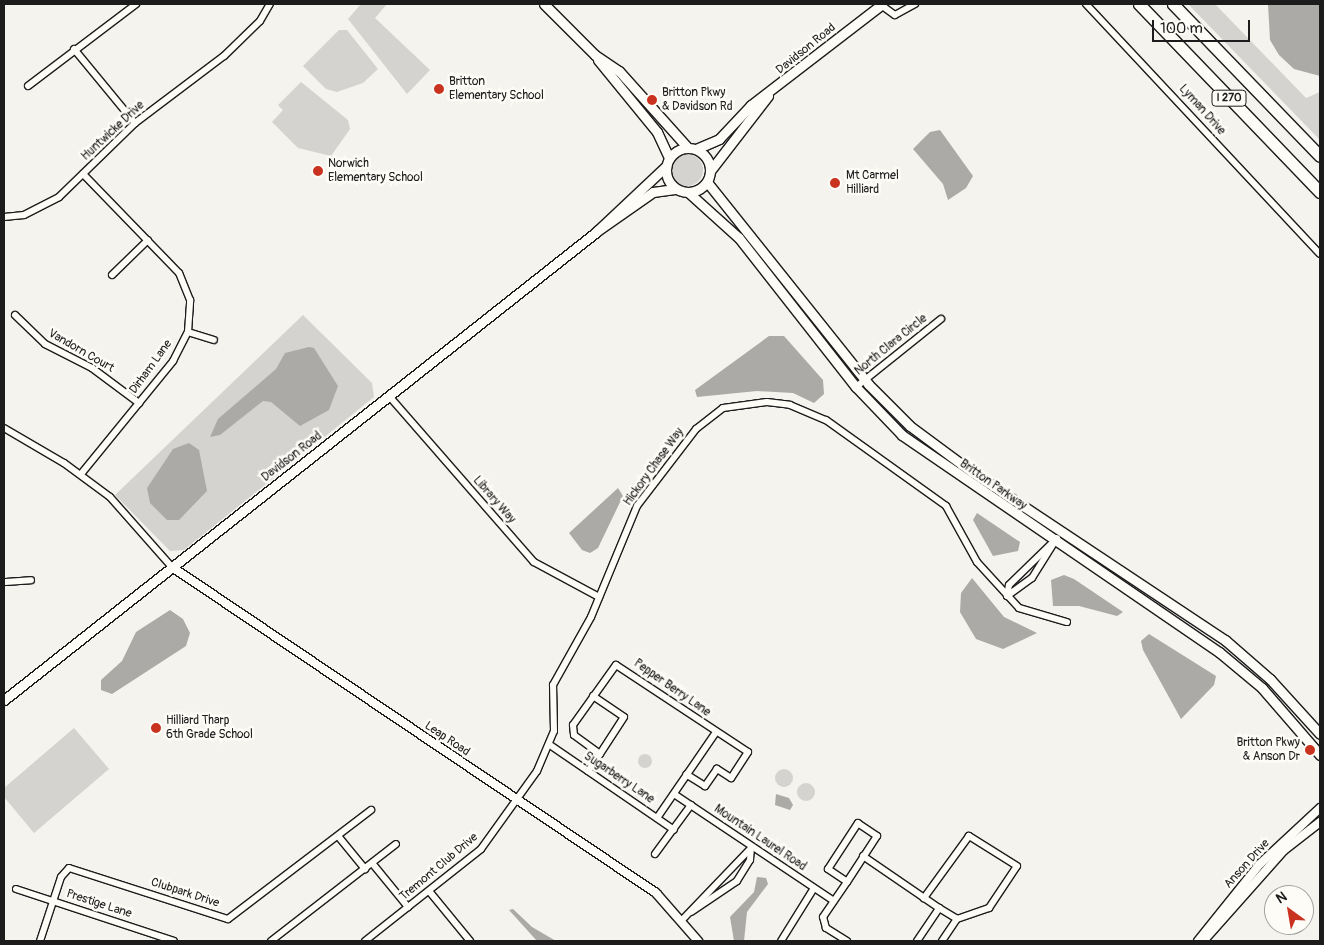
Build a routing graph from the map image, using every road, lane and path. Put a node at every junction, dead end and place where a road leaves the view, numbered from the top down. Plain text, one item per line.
1 (136, 4) edge
2 (270, 4) edge
3 (544, 4) edge
4 (881, 4) edge
5 (915, 4) edge
6 (1086, 4) edge
7 (1139, 4) edge
8 (1174, 4) edge
9 (74, 49) junction
10 (595, 55) junction
11 (28, 86) dead end
12 (770, 94) junction
13 (135, 123) junction
14 (692, 149) junction
15 (1320, 156) edge
16 (667, 162) junction
17 (710, 171) junction
18 (83, 174) junction
19 (707, 182) junction
20 (675, 189) junction
21 (1320, 192) edge
22 (689, 193) junction
23 (4, 217) edge
24 (595, 233) junction
25 (148, 240) junction
26 (1320, 254) edge
27 (112, 275) dead end
28 (15, 315) dead end
29 (940, 320) dead end
30 (188, 332) junction
31 (214, 340) dead end
32 (865, 381) junction
33 (856, 387) junction
34 (389, 396) junction
35 (139, 403) junction
36 (5, 432) edge
37 (81, 474) junction
38 (1061, 532) junction
39 (1054, 542) junction
40 (172, 567) junction
41 (31, 580) dead end
42 (4, 583) edge
43 (1007, 596) junction
44 (599, 597) junction
45 (1067, 622) dead end
46 (593, 696) junction
47 (4, 700) edge
48 (716, 732) junction
49 (1320, 734) edge
50 (550, 746) junction
51 (600, 754) junction
52 (1320, 755) edge
53 (588, 771) junction
54 (686, 774) junction
55 (674, 794) junction
56 (516, 798) junction
57 (691, 805) junction
58 (1320, 808) edge
59 (371, 810) dead end
60 (657, 818) junction
61 (1320, 822) edge
62 (674, 830) junction
63 (338, 836) junction
64 (396, 844) dead end
65 (751, 848) junction
66 (655, 854) dead end
67 (863, 856) junction
68 (372, 863) junction
69 (365, 869) junction
70 (847, 882) junction
71 (814, 888) junction
72 (16, 889) dead end
73 (429, 891) junction
74 (924, 898) junction
75 (53, 901) junction
76 (834, 901) junction
77 (408, 908) junction
78 (940, 908) junction
79 (691, 912) junction
80 (683, 919) junction
81 (956, 919) junction
82 (40, 941) edge
83 (174, 941) edge
84 (271, 941) edge
85 (365, 941) edge
86 (470, 941) edge
87 (698, 941) edge
88 (781, 941) edge
89 (847, 941) edge
90 (917, 941) edge
91 (942, 941) edge
92 (1198, 941) edge
93 (1202, 941) edge

1 - 9 street
2 - 13 street, Huntwicke Drive
3 - 10 main road
4 - 5 street
4 - 12 main road, Davidson Road
6 - 26 street, Lyman Drive
7 - 21 highway, I 270
8 - 15 highway, I 270
9 - 11 street
9 - 13 street
10 - 14 main road
10 - 16 main road
12 - 14 main road, Davidson Road
12 - 17 main road, Davidson Road
13 - 18 street, Huntwicke Drive
14 - 16 main road
14 - 17 main road
16 - 20 main road
16 - 24 main road, Davidson Road
17 - 19 main road
18 - 23 street, Huntwicke Drive
18 - 25 street, Dirham Lane
19 - 22 main road
19 - 32 main road, Britton Parkway
20 - 22 main road
20 - 24 main road, Davidson Road
22 - 33 main road, Britton Parkway
24 - 34 main road, Davidson Road
25 - 27 street
25 - 30 street, Dirham Lane
28 - 35 street, Vandorn Court
29 - 32 street, North Clara Circle
30 - 31 street
30 - 35 street, Dirham Lane
32 - 33 street, North Clara Circle
32 - 38 main road, Britton Parkway
33 - 39 main road, Britton Parkway
34 - 40 main road, Davidson Road
34 - 44 street, Library Way
35 - 37 street, Dirham Lane
36 - 37 street
37 - 40 street
38 - 39 street
38 - 49 main road, Britton Parkway
39 - 43 street
39 - 43 street
39 - 52 main road, Britton Parkway
40 - 47 main road, Davidson Road
40 - 56 street, Leap Road
41 - 42 street
43 - 44 street, Hickory Chase Way
43 - 45 street, Hickory Chase Way
44 - 50 street, Hickory Chase Way
46 - 48 street, Pepper Berry Lane
46 - 51 street, Pepper Berry Lane
46 - 51 street
48 - 54 street
48 - 54 street, Pepper Berry Lane
50 - 53 street, Sugarberry Lane
50 - 56 street
51 - 53 street
53 - 60 street, Sugarberry Lane
54 - 55 street
55 - 57 street, Mountain Laurel Road
55 - 60 street
56 - 73 street, Tremont Club Drive
56 - 80 street, Leap Road
57 - 62 street
57 - 65 street, Mountain Laurel Road
58 - 92 street, Anson Drive
59 - 63 street, Clubpark Drive
60 - 62 street, Sugarberry Lane
61 - 93 street, Anson Drive
62 - 66 street
63 - 69 street
63 - 75 street, Clubpark Drive
64 - 68 street
65 - 71 street, Mountain Laurel Road
65 - 79 street
65 - 79 street
67 - 70 street
67 - 70 street
67 - 74 street
68 - 69 street
68 - 77 street
69 - 84 street
70 - 76 street
71 - 76 street, Mountain Laurel Road
71 - 88 street
72 - 75 street, Prestige Lane
73 - 77 street, Tremont Club Drive
73 - 86 street
74 - 78 street
74 - 81 street
75 - 82 street, Clubpark Drive
75 - 83 street, Prestige Lane
76 - 89 street
77 - 85 street, Tremont Club Drive
78 - 81 street
78 - 90 street
79 - 80 street
80 - 87 street, Leap Road
81 - 91 street

